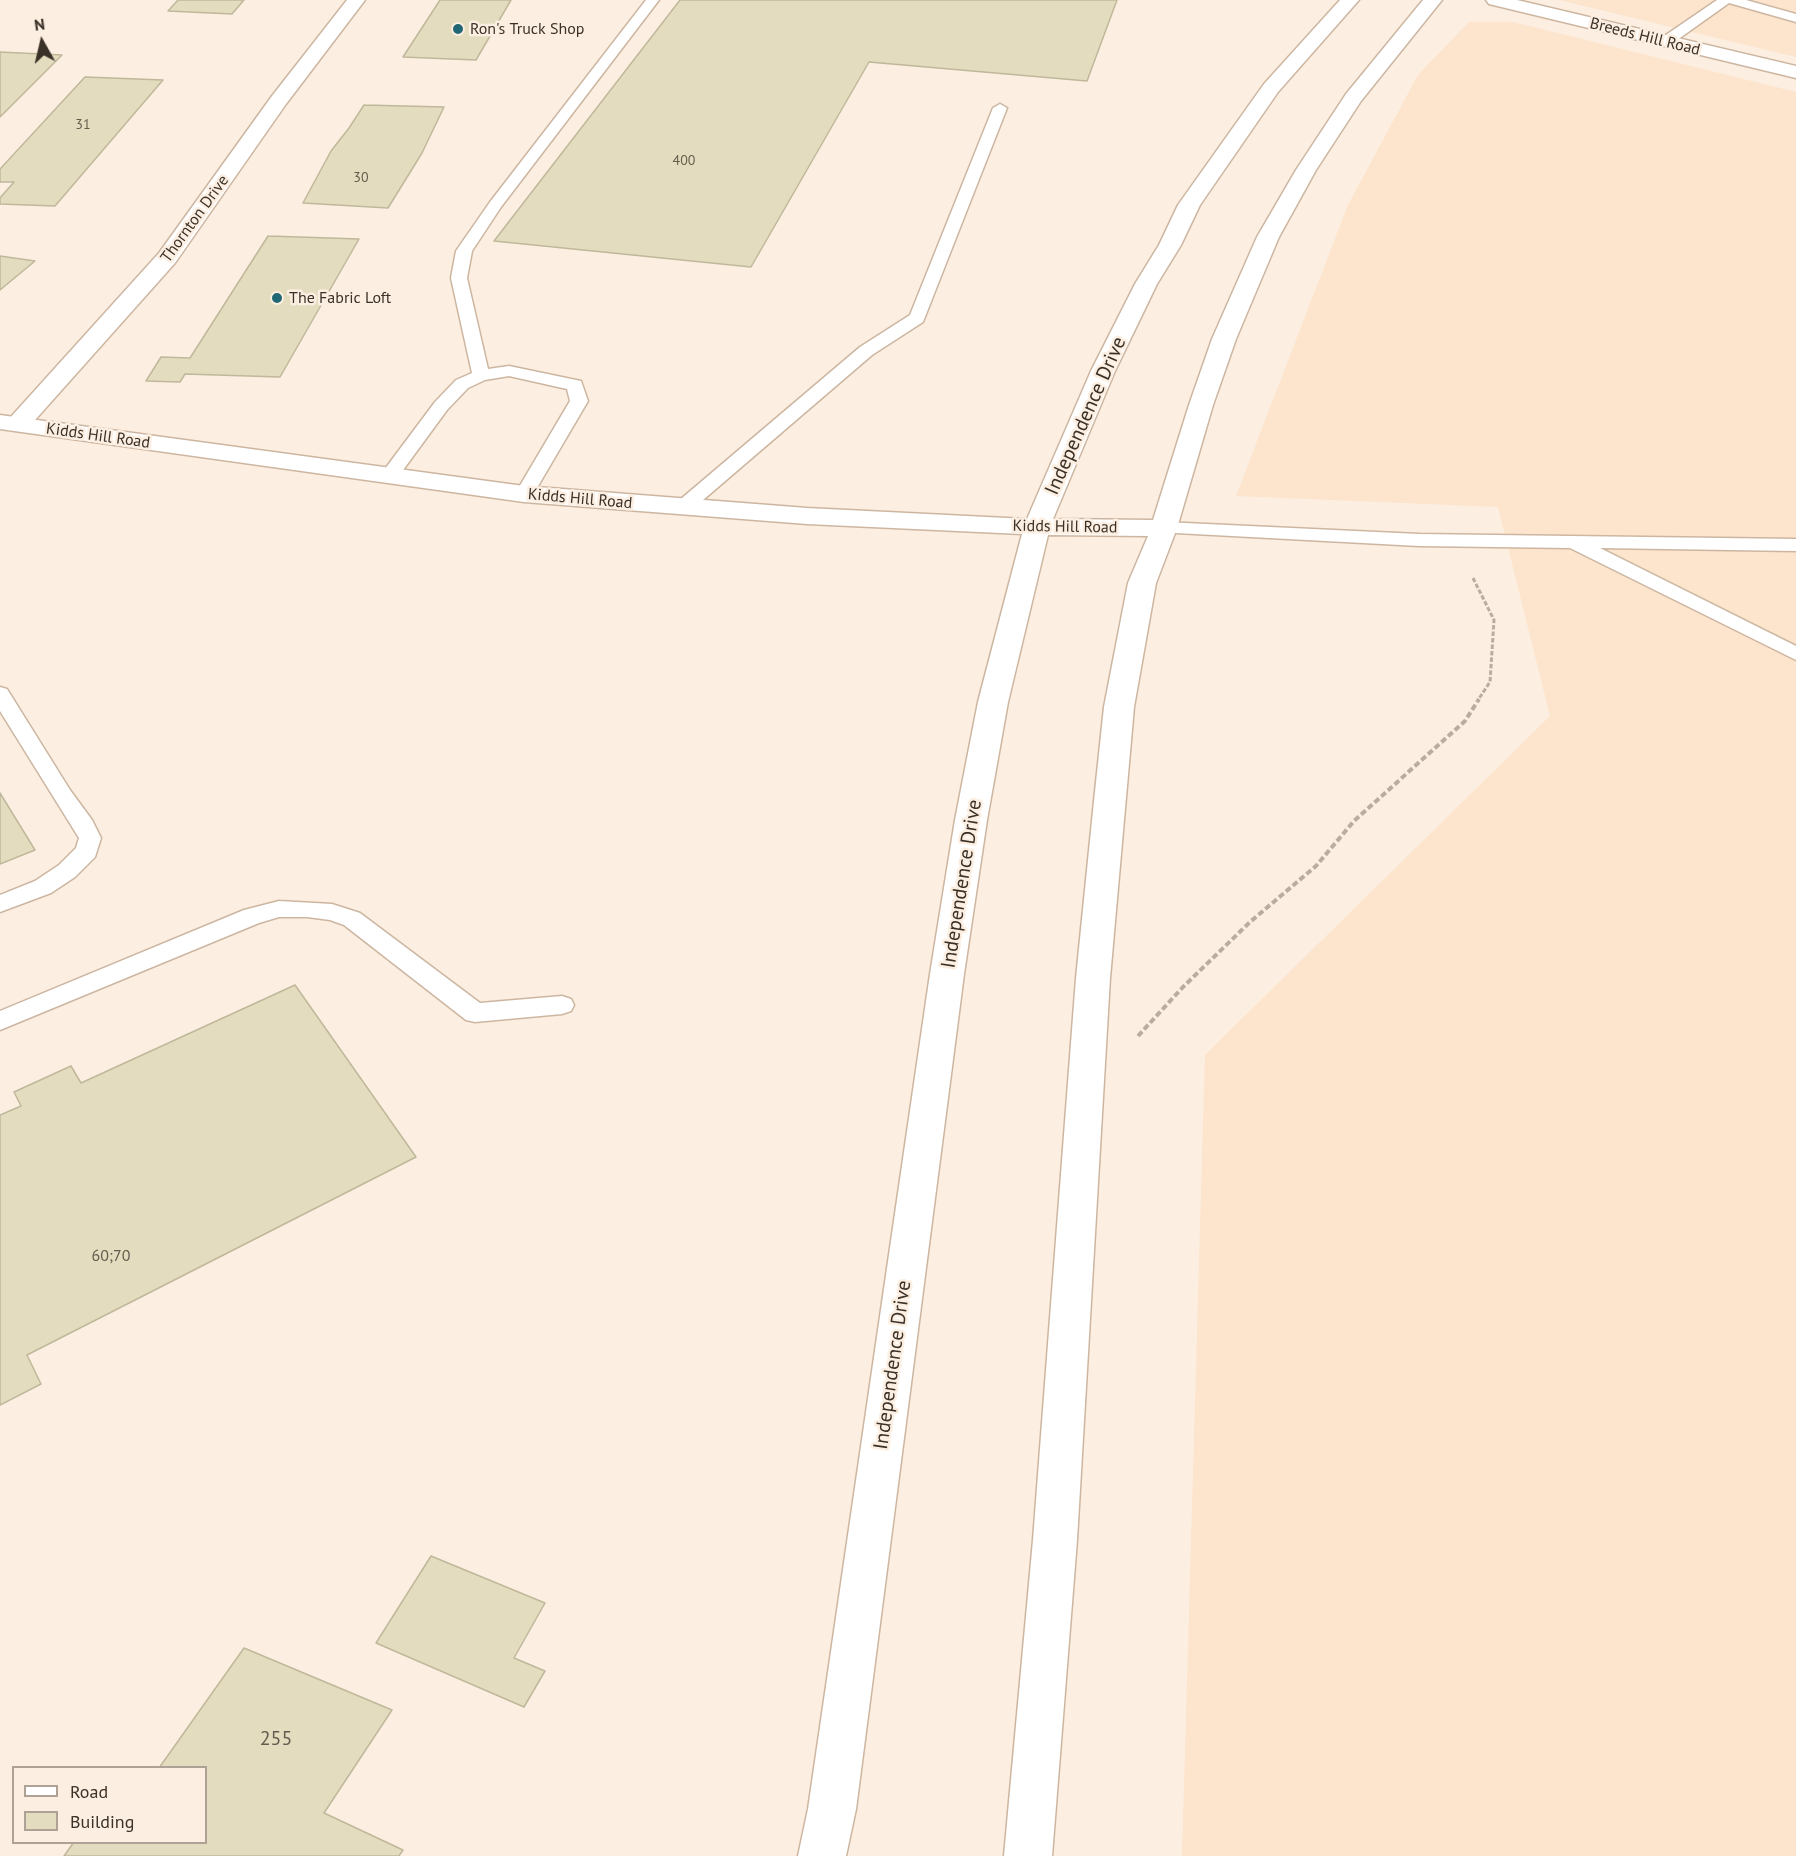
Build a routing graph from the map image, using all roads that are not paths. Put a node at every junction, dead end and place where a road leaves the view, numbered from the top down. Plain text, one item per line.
1 (356, 0) edge
2 (653, 0) edge
3 (1350, 0) edge
4 (1433, 0) edge
5 (1495, 0) edge
6 (1725, 0) edge
7 (1732, 0) edge
8 (1796, 18) edge
9 (1665, 42) junction
10 (1796, 72) edge
11 (1000, 108) dead end
12 (481, 375) junction
13 (9, 423) edge
14 (388, 477) junction
15 (524, 494) junction
16 (682, 508) junction
17 (1037, 527) junction
18 (1164, 528) junction
19 (1572, 542) junction
20 (1796, 545) edge
21 (1796, 654) edge
22 (0, 694) edge
23 (0, 904) edge
24 (562, 1005) dead end
25 (0, 1021) edge
26 (822, 1856) edge
27 (1028, 1856) edge

1 - 13 street, Thornton Drive
2 - 12 lane
3 - 17 street, Independence Drive
4 - 18 street
5 - 9 street, Breeds Hill Road
6 - 9 lane
7 - 8 lane
9 - 10 street, Breeds Hill Road
11 - 16 lane
12 - 14 lane
12 - 15 lane
13 - 14 street, Kidds Hill Road
14 - 15 street, Kidds Hill Road
15 - 16 street, Kidds Hill Road
16 - 17 street, Kidds Hill Road
17 - 18 street, Kidds Hill Road
17 - 26 street, Independence Drive
18 - 19 lane
18 - 27 street
19 - 20 lane
19 - 21 lane
22 - 23 lane
24 - 25 lane

